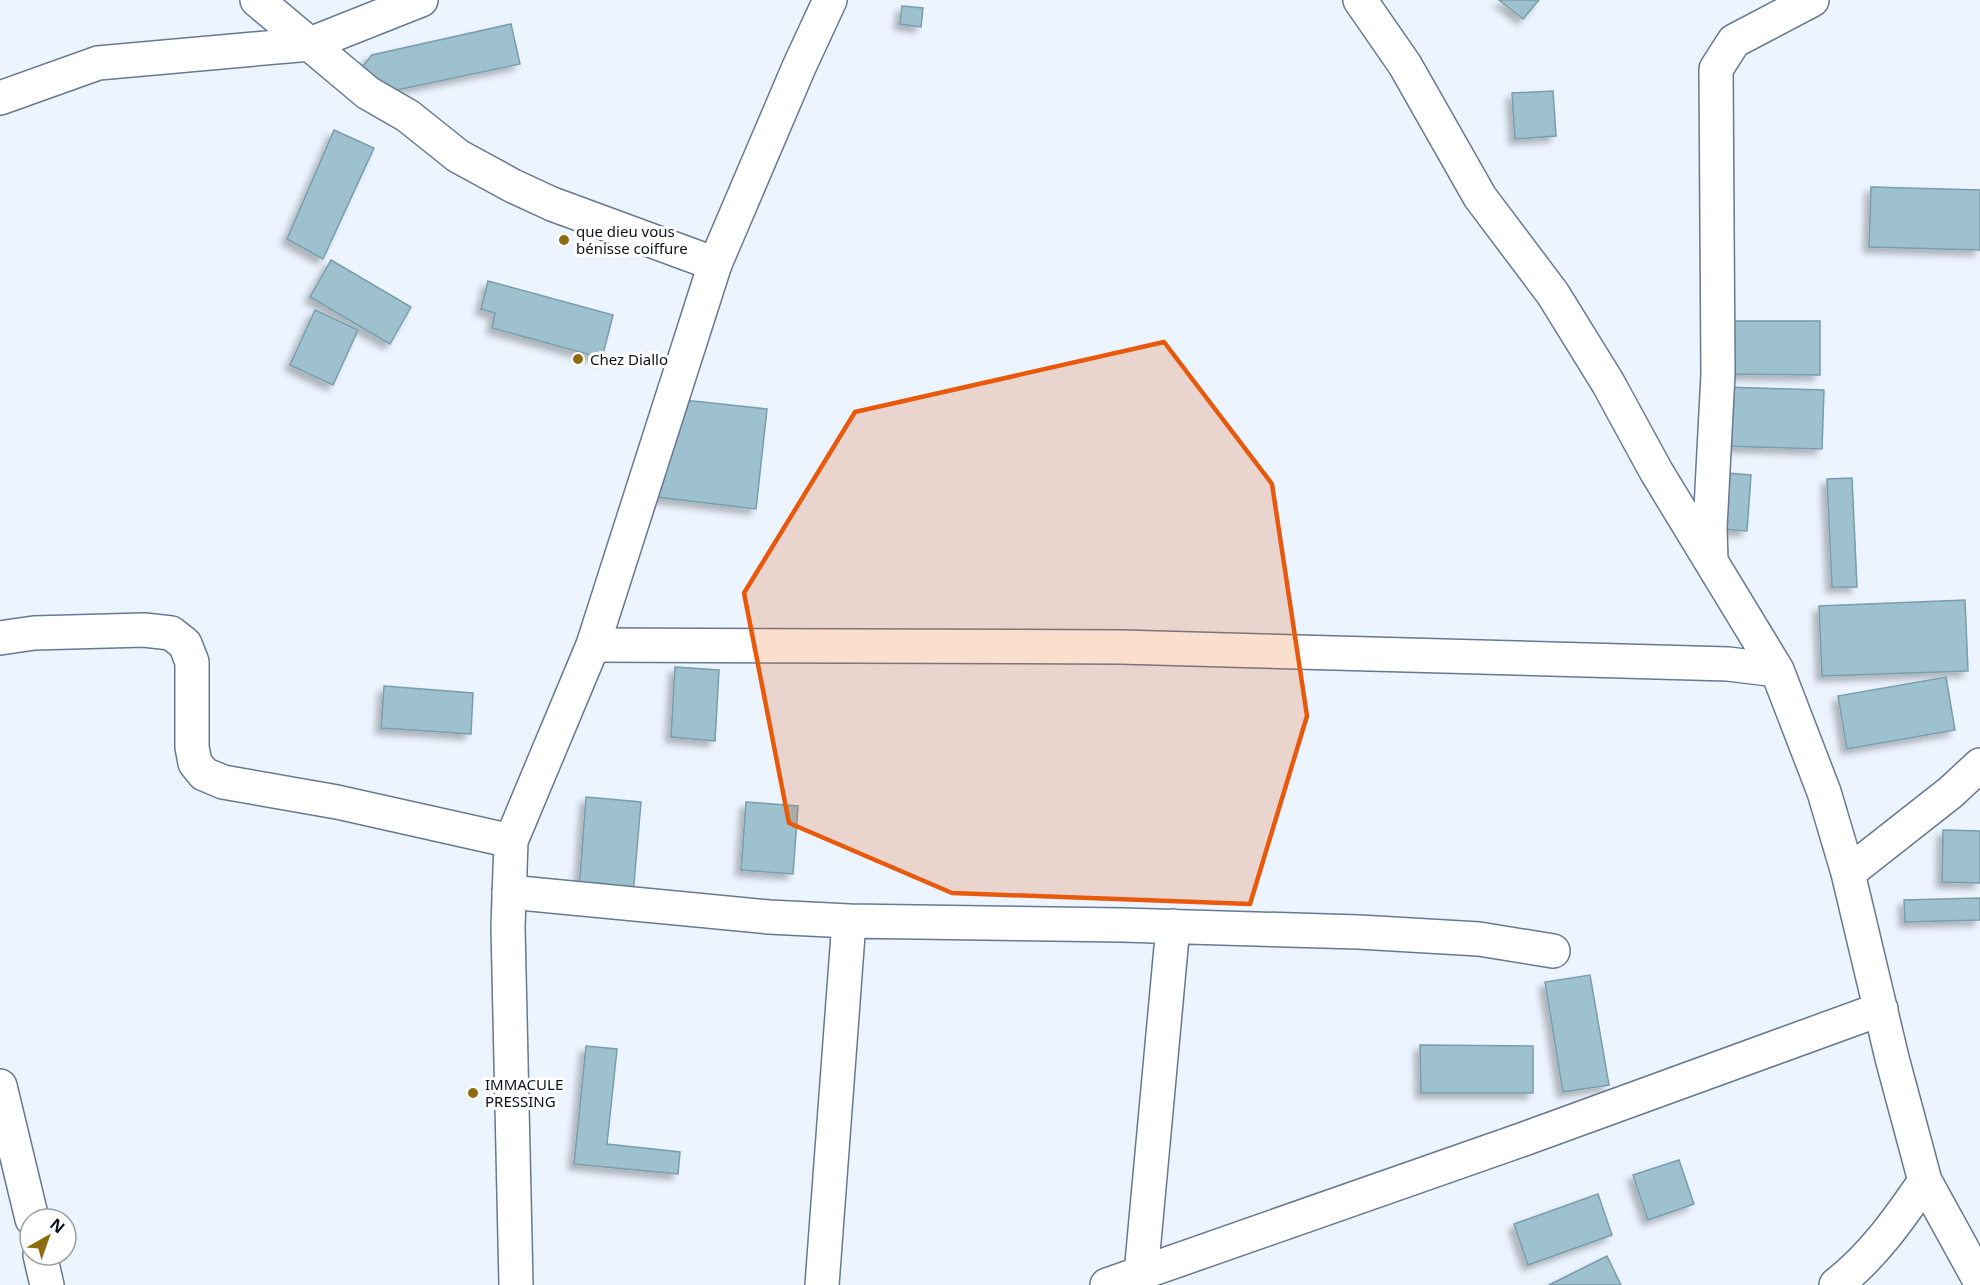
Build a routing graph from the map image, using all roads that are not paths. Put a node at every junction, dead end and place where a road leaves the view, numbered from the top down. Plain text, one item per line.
1 (257, 0) edge
2 (421, 0) edge
3 (830, 0) edge
4 (1360, 0) edge
5 (1812, 0) edge
6 (310, 44) junction
7 (0, 98) edge
8 (715, 264) junction
9 (1711, 561) junction
10 (0, 638) edge
11 (593, 645) junction
12 (1777, 670) junction
13 (1980, 765) edge
14 (511, 841) junction
15 (1848, 873) junction
16 (509, 892) junction
17 (849, 921) junction
18 (1173, 926) junction
19 (1553, 951) dead end
20 (1881, 1009) junction
21 (0, 1086) edge
22 (1925, 1180) junction
23 (29, 1207) edge
24 (43, 1267) edge
25 (1141, 1274) junction
26 (1980, 1281) edge
27 (47, 1285) edge
28 (516, 1285) edge
29 (822, 1285) edge
30 (1107, 1285) edge
31 (1836, 1285) edge

1 - 6 street
2 - 6 street
3 - 8 street
4 - 9 street
5 - 9 street
6 - 7 street
6 - 8 street
8 - 11 street
9 - 12 street
10 - 14 street
11 - 12 street
11 - 14 street
12 - 15 street
13 - 15 street
14 - 16 street
15 - 20 street
16 - 17 street
16 - 28 street
17 - 18 street
17 - 29 street
18 - 19 street
18 - 25 street
20 - 22 street
20 - 25 street
21 - 23 street
22 - 26 street
22 - 31 street
24 - 27 street
25 - 30 street

